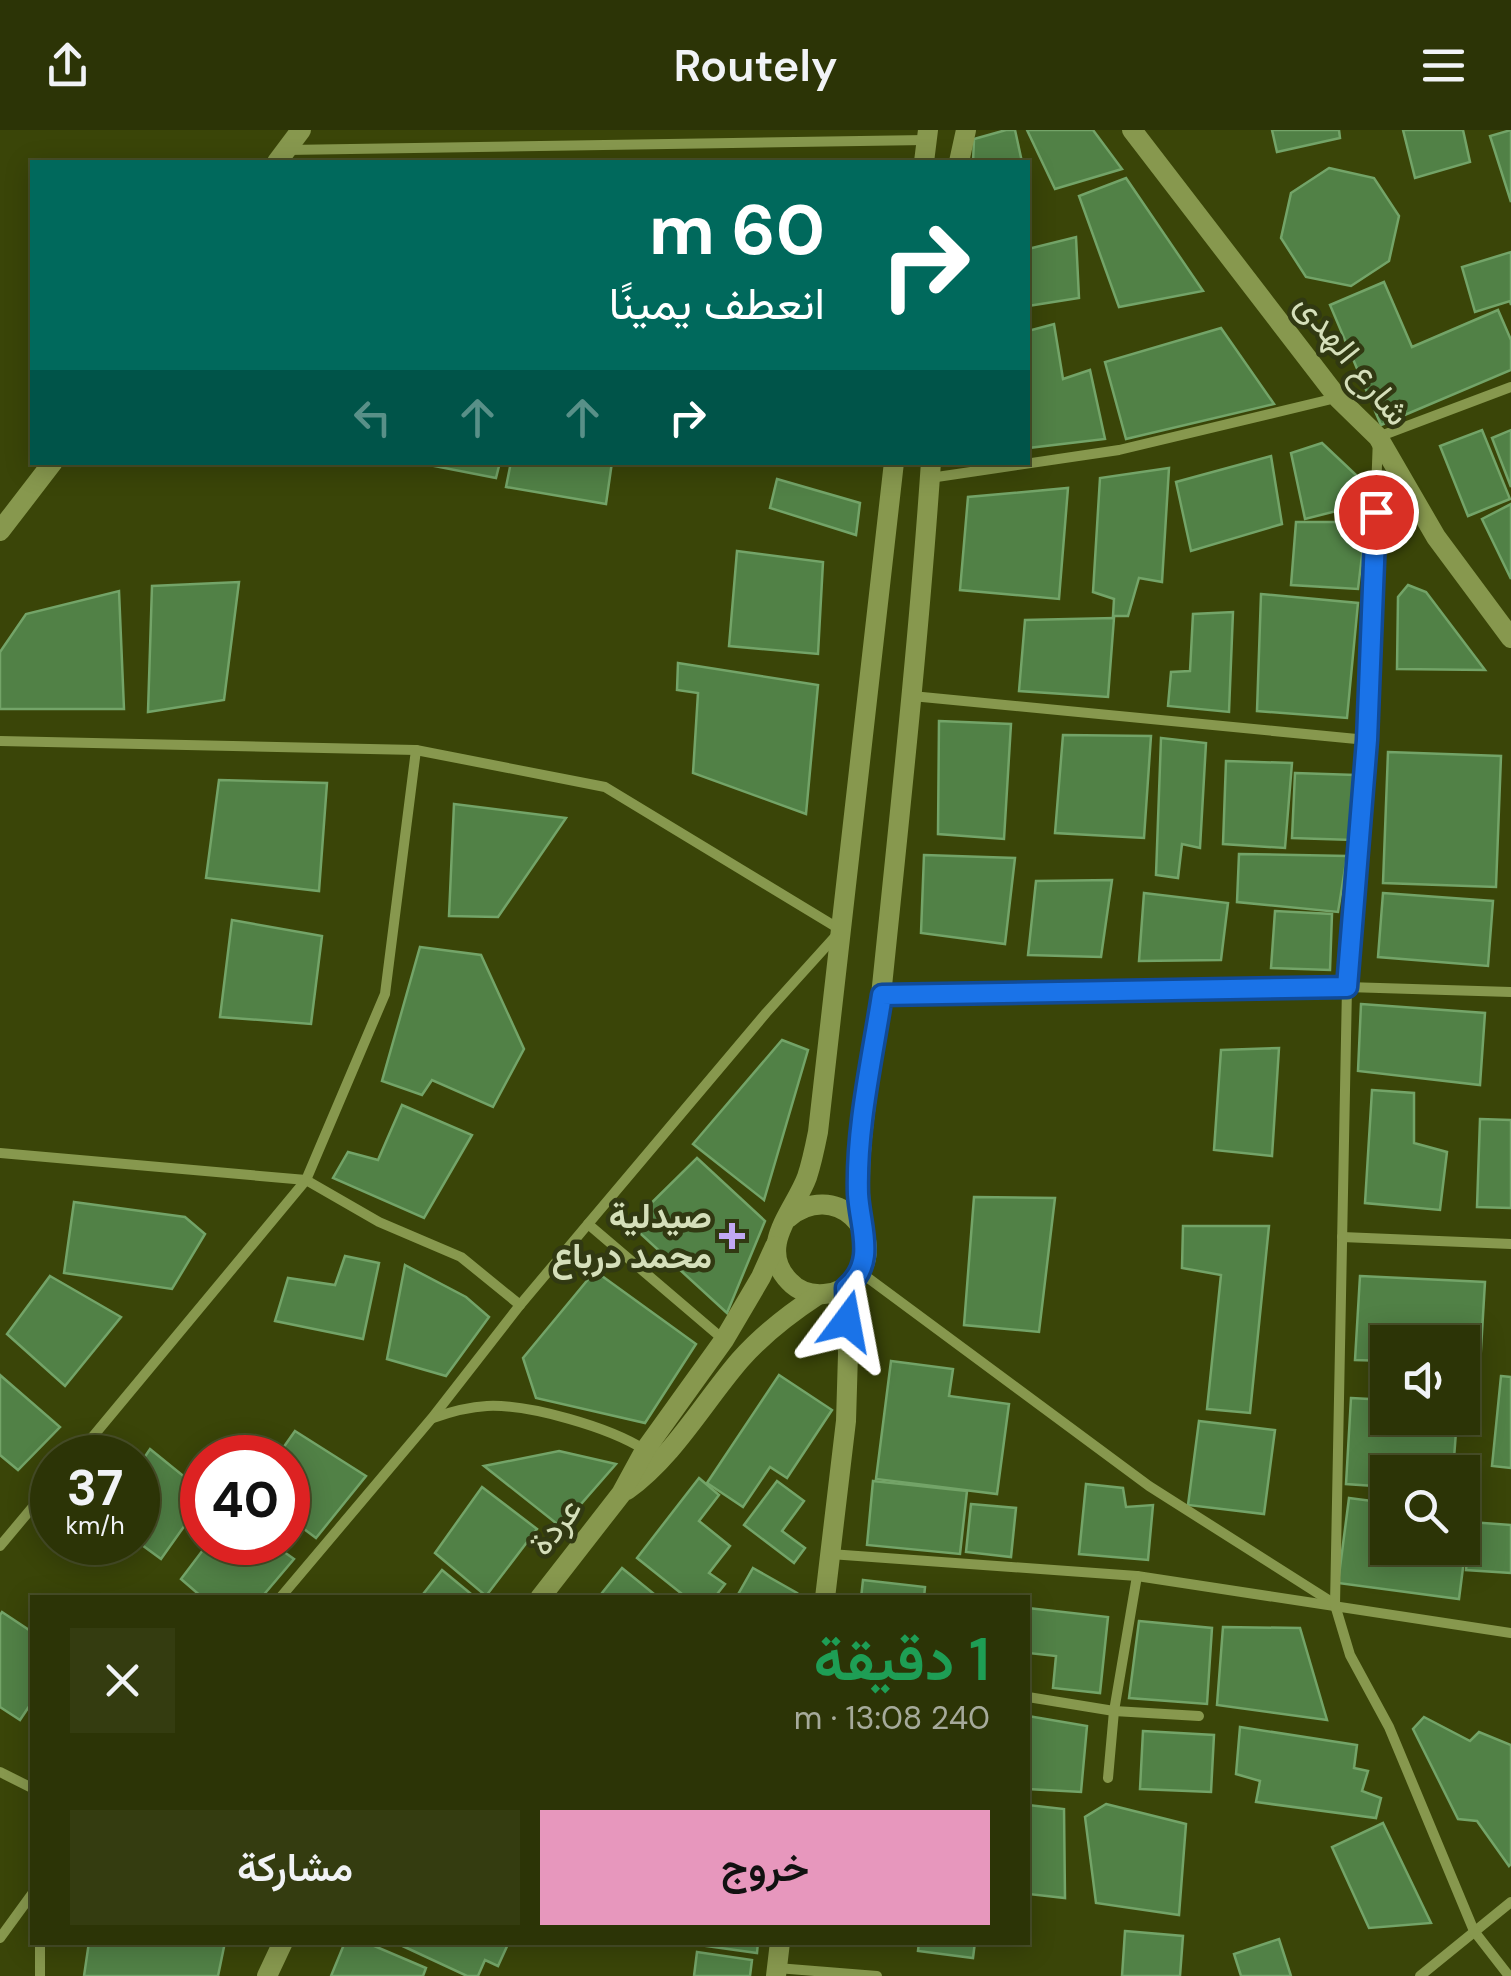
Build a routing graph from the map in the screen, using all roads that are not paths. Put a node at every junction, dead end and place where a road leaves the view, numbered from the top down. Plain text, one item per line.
1 (301, 130) edge
2 (966, 130) edge
3 (1132, 130) edge
4 (927, 135) edge
5 (282, 156) edge
6 (924, 160) edge
7 (959, 160) edge
8 (1511, 387) edge
9 (1338, 398) junction
10 (1378, 437) junction
11 (1030, 459) edge
12 (51, 465) edge
13 (894, 465) edge
14 (978, 465) edge
15 (931, 470) edge
16 (0, 532) edge
17 (1511, 638) edge
18 (912, 696) junction
19 (1367, 740) junction
20 (0, 741) edge
21 (416, 750) junction
22 (841, 930) junction
23 (1347, 987) junction
24 (1511, 992) edge
25 (882, 995) junction
26 (0, 1152) edge
27 (306, 1180) junction
28 (788, 1218) junction
29 (588, 1224) junction
30 (862, 1230) junction
31 (1342, 1237) junction
32 (776, 1244) junction
33 (1511, 1244) edge
34 (853, 1280) junction
35 (818, 1295) junction
36 (520, 1305) junction
37 (724, 1340) junction
38 (432, 1418) junction
39 (94, 1435) edge
40 (645, 1450) junction
41 (621, 1494) junction
42 (30, 1510) edge
43 (0, 1546) edge
44 (830, 1554) junction
45 (1137, 1576) junction
46 (283, 1595) edge
47 (542, 1595) edge
48 (824, 1595) edge
49 (1335, 1604) junction
50 (1511, 1632) edge
51 (1030, 1697) edge
52 (1114, 1711) junction
53 (1199, 1716) dead end
54 (0, 1772) edge
55 (1108, 1778) dead end
56 (30, 1787) edge
57 (30, 1897) edge
58 (1511, 1902) edge
59 (1474, 1931) junction
60 (0, 1938) edge
61 (40, 1945) edge
62 (282, 1945) edge
63 (780, 1945) edge
64 (777, 1972) edge
65 (40, 1976) edge
66 (268, 1976) edge
67 (877, 1976) edge
68 (1420, 1976) edge
69 (1509, 1976) edge

1 - 5 street
2 - 7 street
3 - 9 street, شارع الهدى
4 - 5 street
4 - 6 street
8 - 10 street
9 - 10 street, شارع الهدى
9 - 11 street
10 - 17 street, شارع الهدى
10 - 19 street
12 - 16 street
13 - 22 street
14 - 15 street
15 - 18 street
18 - 19 street
18 - 25 street
19 - 23 street
20 - 21 street
21 - 22 street
21 - 27 street
22 - 28 street
22 - 29 street
23 - 24 street
23 - 25 street
23 - 31 street
25 - 30 street
26 - 27 street
27 - 36 street
27 - 39 street
28 - 30 street
28 - 32 street
29 - 36 street
29 - 37 street
30 - 34 street
31 - 33 street
31 - 49 street
32 - 35 street
32 - 37 street
34 - 35 street
34 - 44 street
34 - 49 street
35 - 41 street
36 - 38 street
37 - 40 street
38 - 40 street
38 - 46 street
40 - 41 street
41 - 47 street, عردة
42 - 43 street
44 - 45 street
44 - 48 street
45 - 49 street
45 - 52 street
49 - 50 street
49 - 59 street
51 - 52 street
52 - 53 street
52 - 55 street
54 - 56 street
57 - 60 street
58 - 59 street
59 - 68 street
59 - 69 street
61 - 65 street
62 - 66 street
63 - 64 street
64 - 67 street

